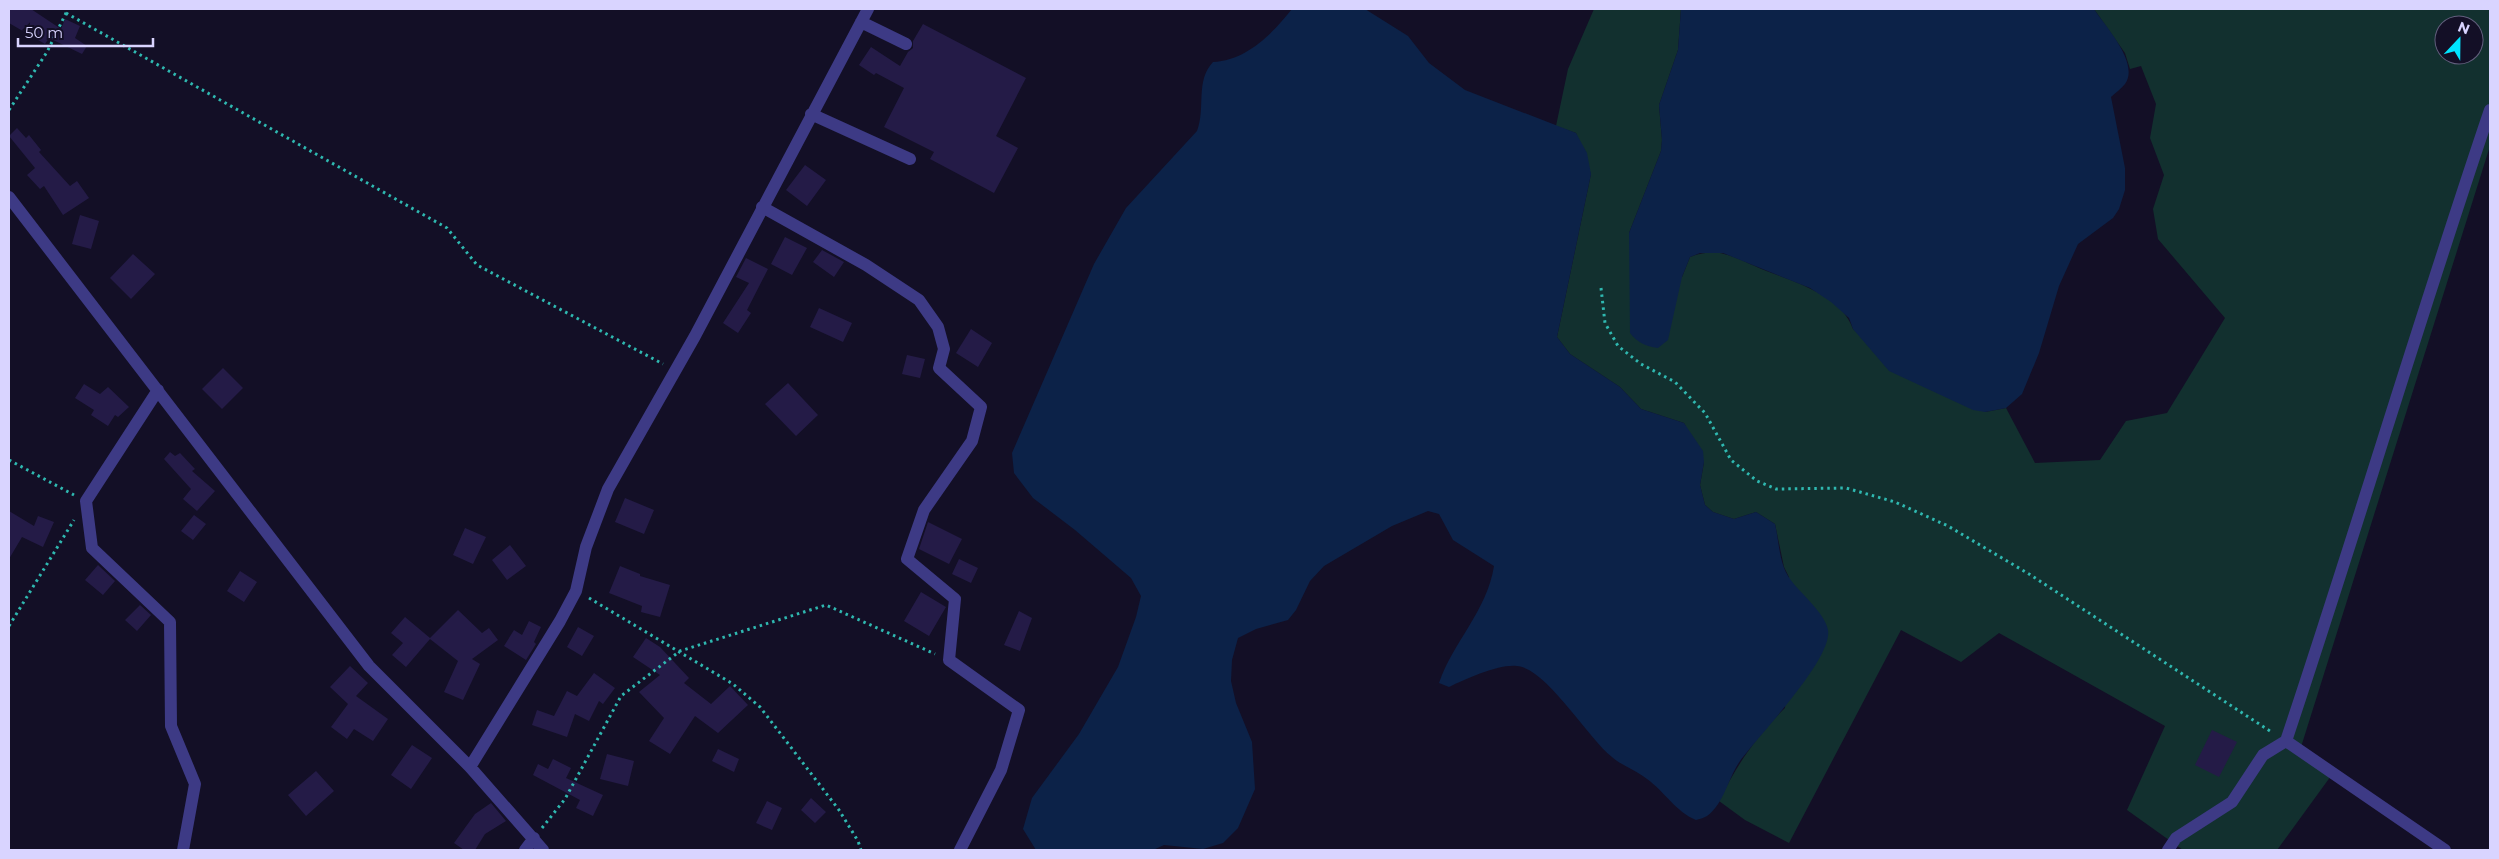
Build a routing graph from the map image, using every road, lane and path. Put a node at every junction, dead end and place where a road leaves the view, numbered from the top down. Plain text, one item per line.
1 (68, 9) edge
2 (868, 9) edge
3 (66, 13) junction
4 (861, 22) junction
5 (906, 44) dead end
6 (9, 110) edge
7 (2490, 110) edge
8 (811, 114) junction
9 (910, 159) dead end
10 (9, 197) edge
11 (762, 207) junction
12 (1601, 288) dead end
13 (675, 371) junction
14 (158, 390) junction
15 (9, 460) edge
16 (86, 501) junction
17 (576, 591) junction
18 (9, 626) edge
19 (680, 651) junction
20 (949, 660) junction
21 (2286, 741) junction
22 (470, 767) junction
23 (534, 838) junction
24 (183, 850) edge
25 (525, 850) edge
26 (543, 850) edge
27 (861, 850) edge
28 (960, 850) edge
29 (2168, 850) edge
30 (2445, 850) edge

1 - 3 path
2 - 4 street
3 - 6 path
3 - 13 path
4 - 5 street
4 - 8 street
7 - 21 street
8 - 9 street
8 - 11 street
10 - 14 street
11 - 13 street
11 - 20 street
12 - 21 path
13 - 17 street
14 - 16 street
14 - 22 street
15 - 16 path
16 - 18 path
16 - 24 street
17 - 19 path
17 - 22 street
19 - 20 path
19 - 23 path
19 - 27 path
20 - 28 street
21 - 29 street
21 - 30 street
22 - 23 street
23 - 25 street
23 - 26 street

